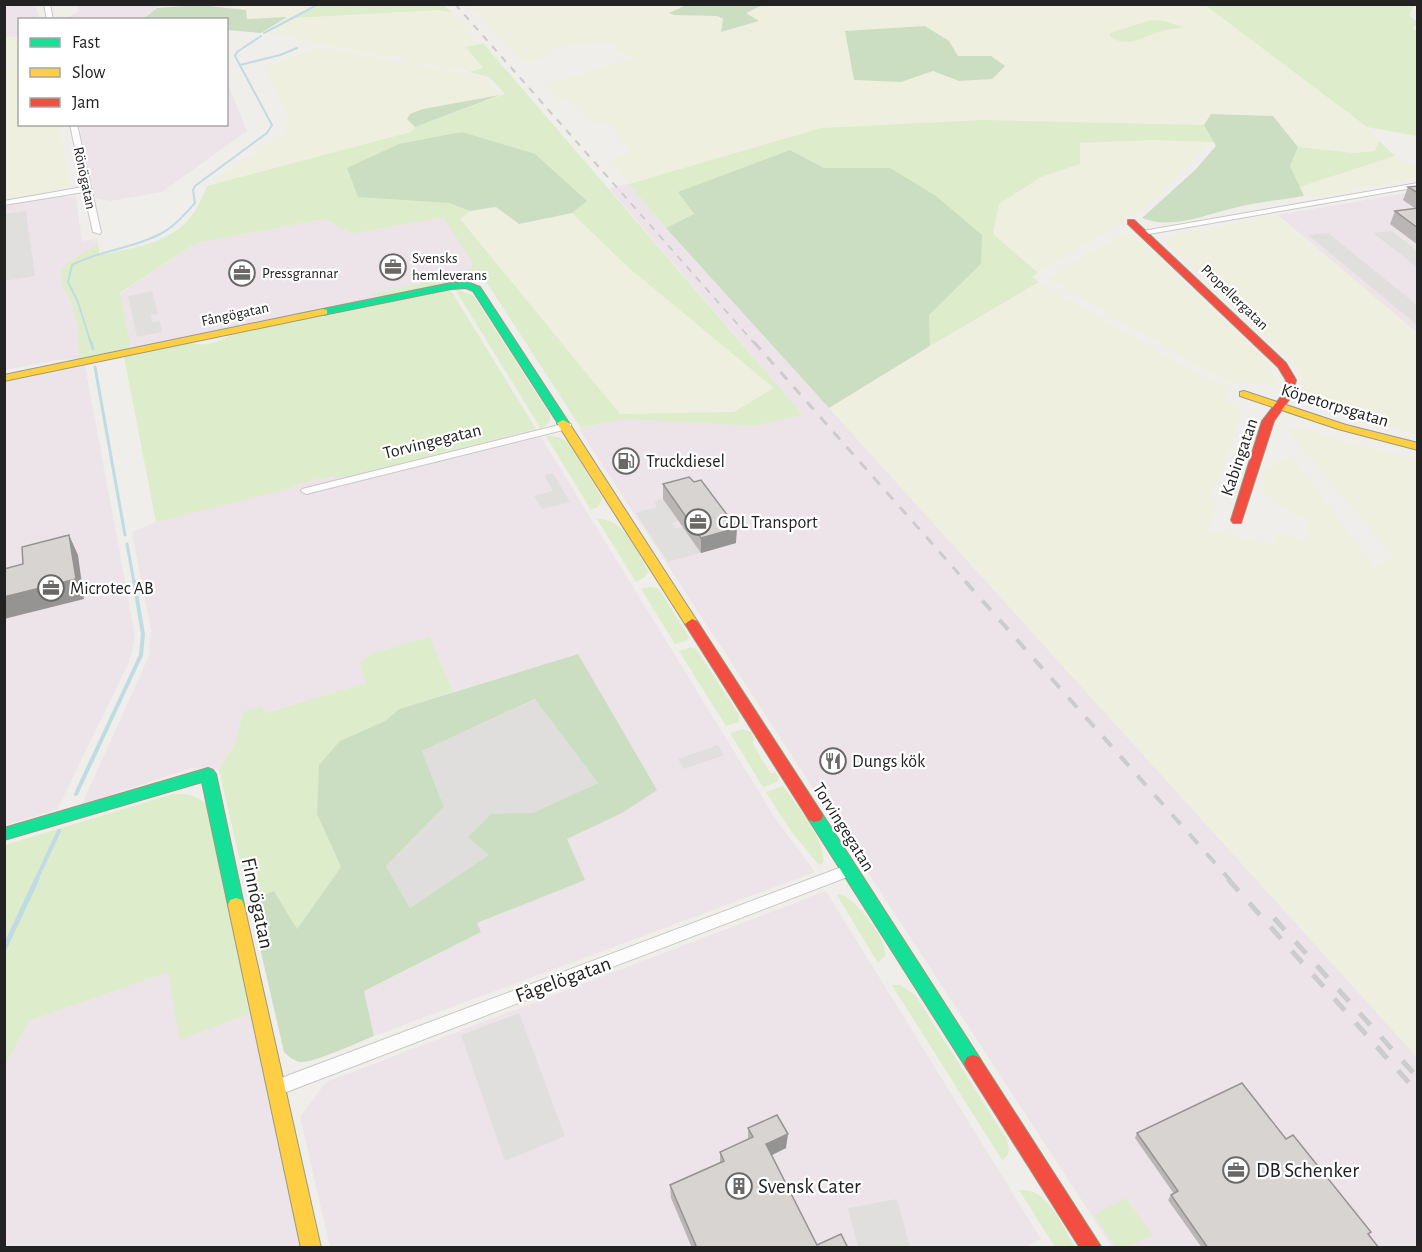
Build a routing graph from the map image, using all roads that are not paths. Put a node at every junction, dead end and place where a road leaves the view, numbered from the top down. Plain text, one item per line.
1 (73, 126) edge
2 (1418, 185) edge
3 (87, 189) junction
4 (4, 203) edge
5 (1131, 222) dead end
6 (97, 232) dead end
7 (1143, 233) junction
8 (472, 286) joint
9 (4, 378) edge
10 (1244, 394) dead end
11 (1278, 406) junction
12 (567, 426) junction
13 (1418, 447) edge
14 (306, 491) dead end
15 (1237, 520) dead end
16 (4, 834) edge
17 (850, 870) junction
18 (276, 1088) junction
19 (311, 1248) edge
20 (1092, 1248) edge

1 - 3 street, Rönögatan
2 - 7 street
3 - 4 street
3 - 6 street, Rönögatan
5 - 7 street, Propellergatan
7 - 11 street, Propellergatan
8 - 9 street, Fångögatan
8 - 12 street, Torvingegatan
10 - 11 street, Köpetorpsgatan
11 - 13 street, Köpetorpsgatan
11 - 15 street, Kabingatan
12 - 14 street, Torvingegatan
12 - 17 street, Torvingegatan
16 - 18 street, Finnögatan
17 - 18 street, Fågelögatan
17 - 20 street, Torvingegatan
18 - 19 street, Finnögatan

